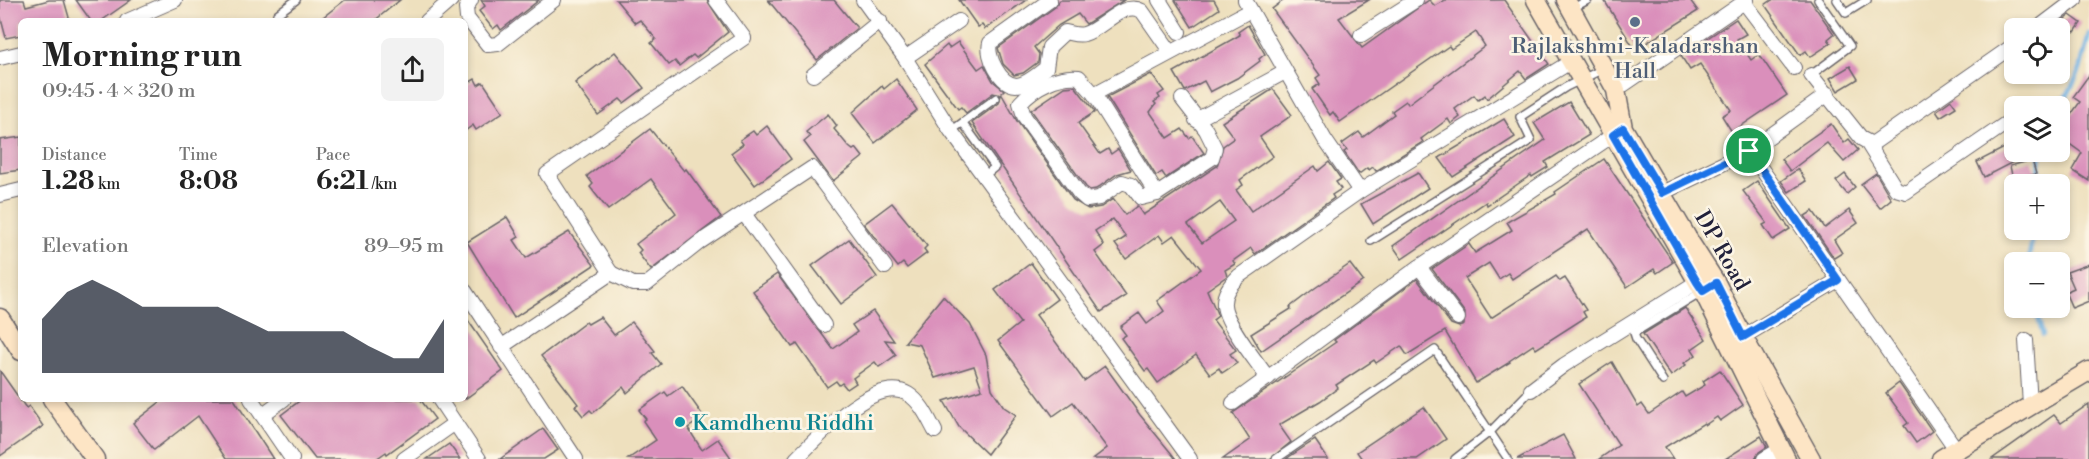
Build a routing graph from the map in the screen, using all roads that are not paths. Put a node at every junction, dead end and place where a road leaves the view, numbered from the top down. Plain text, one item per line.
1 (175, 0) edge
2 (296, 0) edge
3 (450, 0) edge
4 (471, 0) edge
5 (554, 0) edge
6 (716, 0) edge
7 (863, 0) edge
8 (1050, 0) edge
9 (1159, 0) edge
10 (1416, 0) edge
11 (1536, 0) edge
12 (1588, 0) edge
13 (1818, 0) edge
14 (1837, 0) edge
15 (1867, 0) edge
16 (2075, 0) edge
17 (1745, 1) edge
18 (1123, 4) edge
19 (1568, 4) edge
20 (1247, 5) edge
21 (1846, 13) junction
22 (134, 18) edge
23 (280, 18) edge
24 (430, 18) edge
25 (467, 18) edge
26 (2051, 18) edge
27 (468, 19) edge
28 (880, 21) junction
29 (959, 21) dead end
30 (1833, 21) junction
31 (1179, 32) dead end
32 (1361, 35) dead end
33 (1170, 51) junction
34 (2004, 52) edge
35 (18, 54) edge
36 (0, 58) edge
37 (905, 58) junction
38 (1572, 61) junction
39 (1794, 68) dead end
40 (1603, 69) junction
41 (1285, 72) junction
42 (813, 75) dead end
43 (1811, 75) joint
44 (1581, 79) junction
45 (1616, 90) junction
46 (1094, 94) junction
47 (1828, 94) junction
48 (996, 98) dead end
49 (1182, 99) dead end
50 (1196, 120) junction
51 (2004, 125) edge
52 (957, 127) junction
53 (1618, 131) junction
54 (1868, 144) junction
55 (1749, 151) junction
56 (18, 191) edge
57 (1360, 191) junction
58 (1662, 193) junction
59 (1157, 194) junction
60 (0, 195) edge
61 (745, 215) junction
62 (1371, 241) dead end
63 (885, 267) dead end
64 (1419, 267) junction
65 (611, 273) junction
66 (1838, 280) junction
67 (1706, 282) junction
68 (468, 296) edge
69 (0, 318) edge
70 (1458, 318) dead end
71 (824, 325) dead end
72 (1743, 337) junction
73 (2026, 340) dead end
74 (18, 346) edge
75 (501, 347) junction
76 (2089, 371) edge
77 (1268, 378) junction
78 (1663, 381) dead end
79 (1531, 390) joint
80 (54, 402) edge
81 (253, 402) edge
82 (280, 402) edge
83 (441, 402) edge
84 (1233, 403) dead end
85 (2030, 405) junction
86 (262, 415) junction
87 (455, 423) junction
88 (935, 431) dead end
89 (1491, 431) junction
90 (1783, 454) edge
91 (1949, 454) edge
92 (95, 459) edge
93 (292, 459) edge
94 (404, 459) edge
95 (479, 459) edge
96 (576, 459) edge
97 (796, 459) edge
98 (1190, 459) edge
99 (1276, 459) edge
100 (1455, 459) edge
101 (1508, 459) edge
102 (1764, 459) edge
103 (1811, 459) edge

1 - 22 street
2 - 23 lane
3 - 24 street
4 - 25 street
5 - 27 street
6 - 65 street
7 - 28 street
8 - 18 street
9 - 31 street
10 - 32 street
11 - 38 main road, DP Road
12 - 19 lane
13 - 30 lane
14 - 21 lane
15 - 21 lane
16 - 26 street
17 - 39 street
17 - 45 street
18 - 33 street
19 - 40 main road, DP Road
20 - 33 street
20 - 41 street
21 - 30 lane
28 - 37 street
28 - 42 street
29 - 37 street
30 - 43 lane
33 - 46 street
34 - 54 street
35 - 36 street
37 - 52 street
38 - 44 main road, DP Road
38 - 57 street
40 - 44 lane
40 - 45 main road, DP Road
41 - 50 street
41 - 57 street
43 - 47 street
44 - 53 main road, DP Road
44 - 62 lane
45 - 53 main road, DP Road
46 - 59 street
46 - 59 street
47 - 54 street
47 - 55 street
48 - 52 lane
49 - 50 street
50 - 59 street
51 - 54 street
52 - 98 street
53 - 58 main road, DP Road
53 - 64 street
53 - 67 main road, DP Road
55 - 58 street
55 - 66 street
56 - 60 street
57 - 77 street
58 - 67 main road, DP Road
61 - 63 street
61 - 65 street
61 - 71 street
64 - 70 street
64 - 77 street
65 - 75 street
66 - 72 street
66 - 91 street
67 - 72 main road, DP Road
67 - 78 lane
67 - 79 street
67 - 90 main road, DP Road
68 - 75 street
69 - 74 main road
72 - 103 main road, DP Road
73 - 85 street
75 - 96 street
76 - 85 main road
77 - 84 street
79 - 89 lane
80 - 92 main road
81 - 86 street
82 - 86 street
83 - 87 street
85 - 91 main road
86 - 93 street
87 - 94 street
87 - 95 street
88 - 97 street
89 - 99 lane
89 - 100 lane
89 - 101 lane
90 - 102 street

